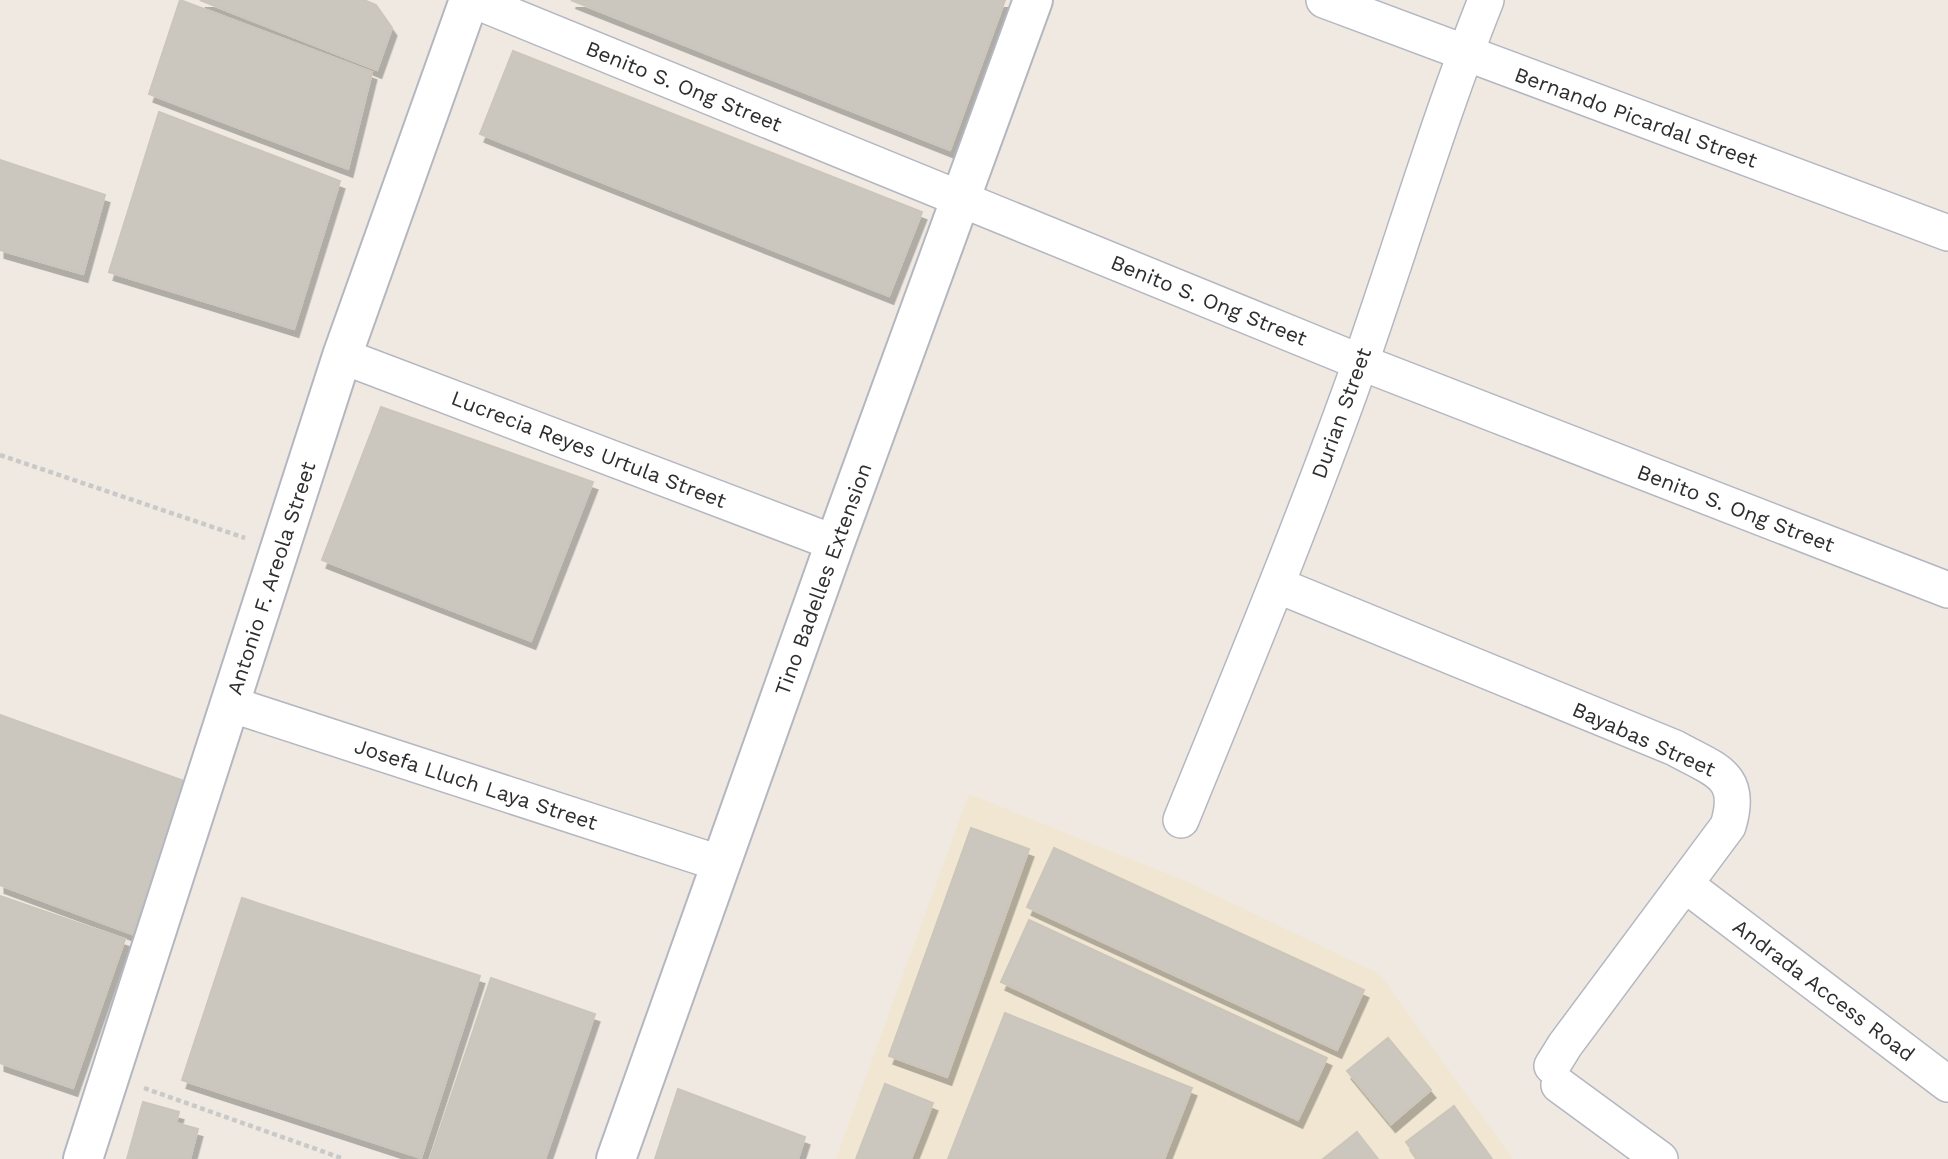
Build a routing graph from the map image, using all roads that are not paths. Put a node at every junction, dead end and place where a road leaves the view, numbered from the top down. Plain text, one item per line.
1 (471, 0) edge
2 (1032, 0) edge
3 (1324, 0) edge
4 (1486, 0) edge
5 (1465, 53) junction
6 (960, 198) junction
7 (1948, 233) edge
8 (342, 356) junction
9 (1360, 362) junction
10 (835, 543) junction
11 (1277, 585) junction
12 (1948, 590) edge
13 (230, 704) junction
14 (1181, 820) dead end
15 (722, 863) junction
16 (1699, 895) dead end
17 (1948, 1084) edge
18 (83, 1159) edge
19 (616, 1159) edge
20 (1660, 1159) edge

1 - 6 street, Benito S. Ong Street
1 - 8 street, Antonio F. Areola Street
2 - 6 street, Tino Badelles Extension
3 - 5 street, Bernando Picardal Street
4 - 5 street, Durian Street
5 - 7 street, Bernando Picardal Street
5 - 9 street, Durian Street
6 - 9 street, Benito S. Ong Street
6 - 10 street, Tino Badelles Extension
8 - 10 street, Lucrecia Reyes Urtula Street
8 - 13 street, Antonio F. Areola Street
9 - 11 street, Durian Street
9 - 12 street, Benito S. Ong Street
10 - 15 street, Tino Badelles Extension
11 - 14 street, Durian Street
11 - 20 street, Bayabas Street
13 - 15 street, Josefa Lluch Laya Street
13 - 18 street, Antonio F. Areola Street
15 - 19 street, Tino Badelles Extension
16 - 17 street, Andrada Access Road

